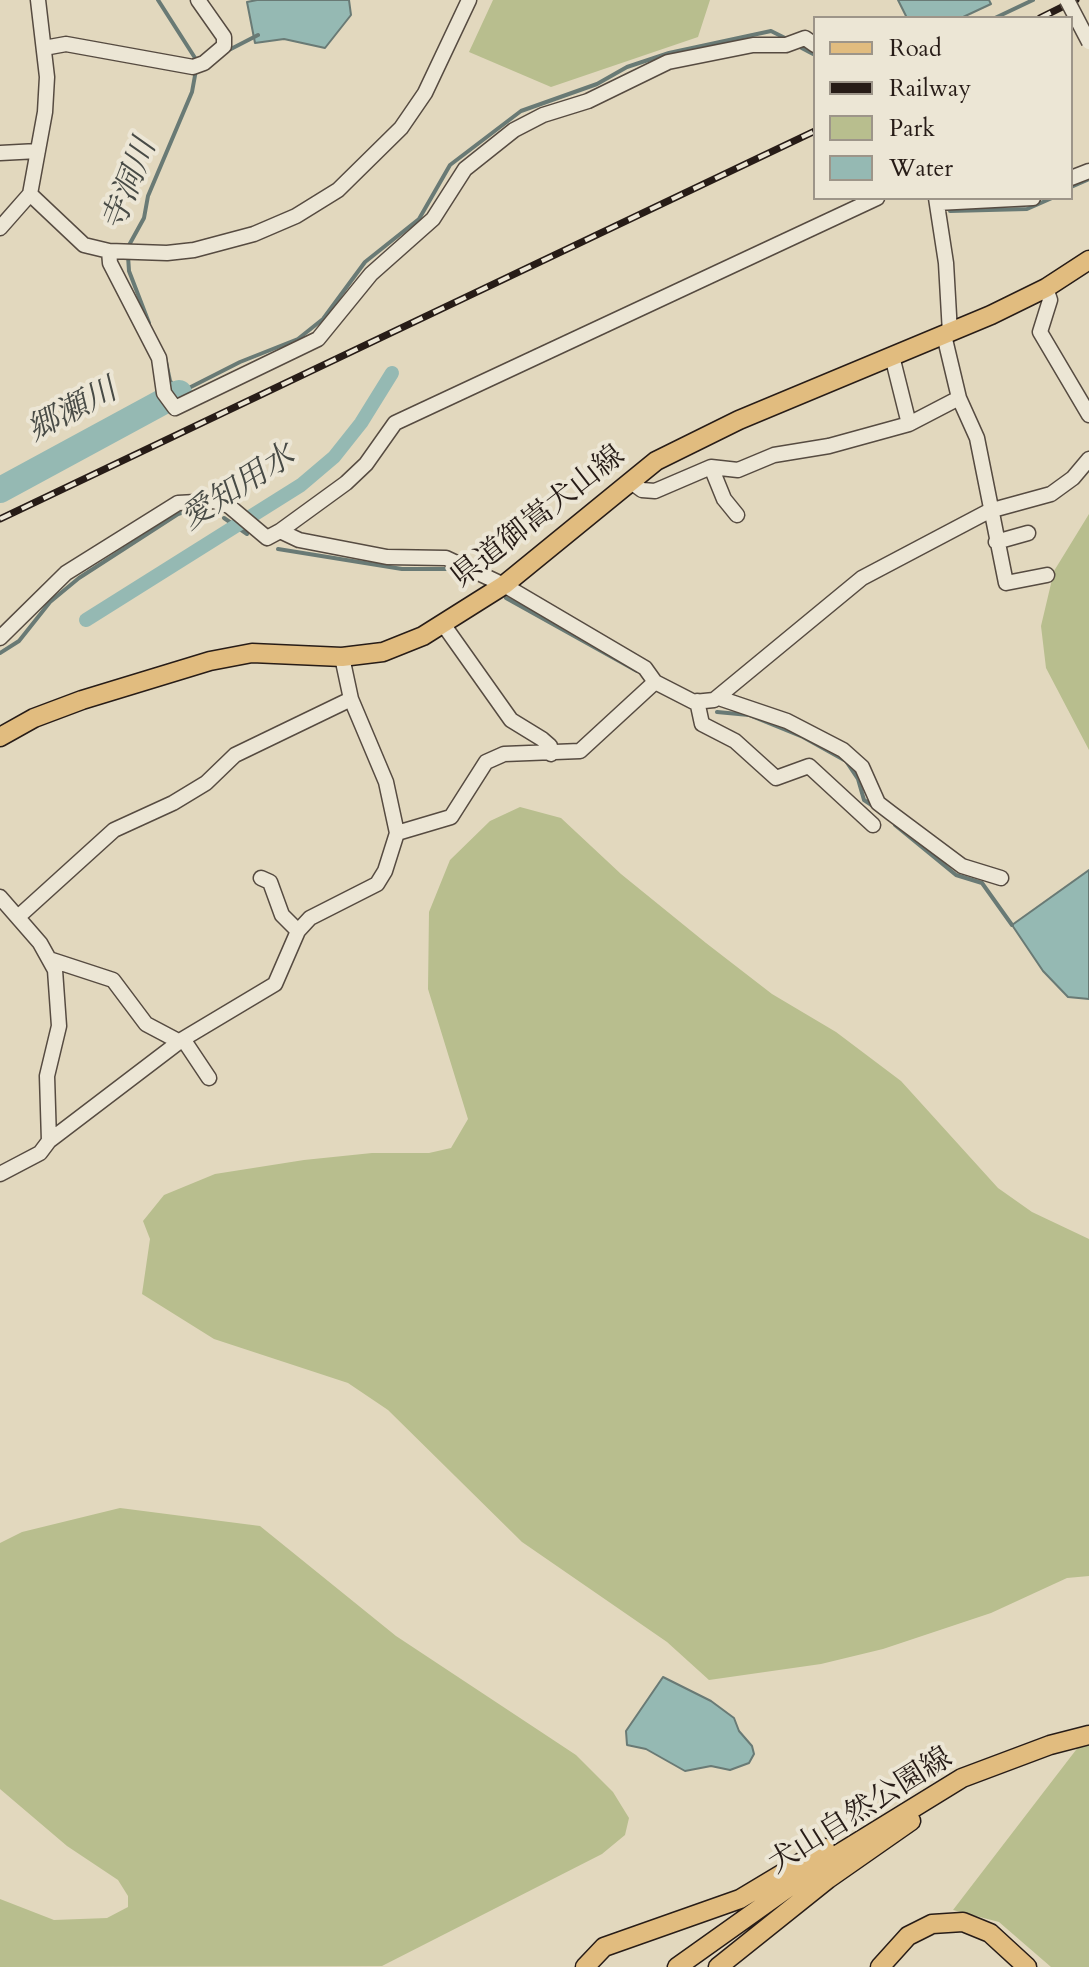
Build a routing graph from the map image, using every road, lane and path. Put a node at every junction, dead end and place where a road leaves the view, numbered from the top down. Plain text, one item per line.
1 (38, 0) edge
2 (198, 0) edge
3 (469, 0) edge
4 (1067, 0) edge
5 (810, 41) edge
6 (1089, 42) edge
7 (44, 48) junction
8 (38, 151) junction
9 (0, 153) edge
10 (30, 194) junction
11 (873, 200) edge
12 (936, 200) edge
13 (0, 228) edge
14 (114, 251) junction
15 (1089, 260) edge
16 (1046, 288) junction
17 (947, 334) junction
18 (892, 356) junction
19 (959, 398) junction
20 (1089, 415) edge
21 (909, 424) junction
22 (1089, 459) edge
23 (711, 467) junction
24 (631, 482) junction
25 (989, 511) junction
26 (737, 515) dead end
27 (280, 531) junction
28 (1028, 533) dead end
29 (996, 542) junction
30 (1047, 575) dead end
31 (504, 585) junction
32 (443, 624) junction
33 (0, 638) edge
34 (342, 657) junction
35 (655, 682) junction
36 (719, 698) junction
37 (351, 699) junction
38 (697, 701) junction
39 (0, 737) edge
40 (551, 754) junction
41 (873, 825) dead end
42 (397, 833) junction
43 (261, 878) dead end
44 (1001, 878) dead end
45 (0, 897) edge
46 (18, 917) junction
47 (298, 931) junction
48 (52, 960) junction
49 (182, 1040) junction
50 (209, 1078) dead end
51 (49, 1141) junction
52 (0, 1174) edge
53 (1089, 1735) edge
54 (962, 1778) junction
55 (1013, 1958) edge
56 (585, 1967) edge
57 (677, 1967) edge
58 (718, 1967) edge
59 (880, 1967) edge
60 (1025, 1967) edge
61 (1034, 1967) edge

1 - 7 street
2 - 7 street
3 - 14 street
4 - 6 street, bridge
5 - 14 street
7 - 8 street
8 - 9 street
8 - 10 street
10 - 13 street
10 - 14 street
11 - 27 street
12 - 17 street
15 - 16 main road, 県道御嵩犬山線
16 - 17 main road, 県道御嵩犬山線
16 - 20 street
17 - 18 main road, 県道御嵩犬山線
17 - 19 street
18 - 21 street
18 - 24 main road, 県道御嵩犬山線
19 - 21 street
19 - 25 street
21 - 23 street
22 - 25 street
23 - 24 street
23 - 26 street
24 - 31 main road, 県道御嵩犬山線
25 - 29 street
25 - 36 street
27 - 31 street
27 - 33 street
28 - 29 street
29 - 30 street
31 - 32 main road, 県道御嵩犬山線
31 - 35 street
32 - 34 main road, 県道御嵩犬山線
32 - 40 street
34 - 37 street
34 - 39 main road, 県道御嵩犬山線
35 - 38 street
35 - 40 street
36 - 38 street
36 - 44 street
37 - 42 street
37 - 46 street
38 - 41 street
40 - 42 street
42 - 47 street
43 - 47 street
45 - 46 street
46 - 48 street
47 - 49 street
48 - 49 street
48 - 51 street
49 - 50 street
49 - 51 street
51 - 52 street
53 - 54 main road, 犬山自然公園線
54 - 56 main road
54 - 57 main road, 犬山自然公園線
54 - 58 main road
55 - 59 main road
55 - 60 main road
55 - 61 main road

